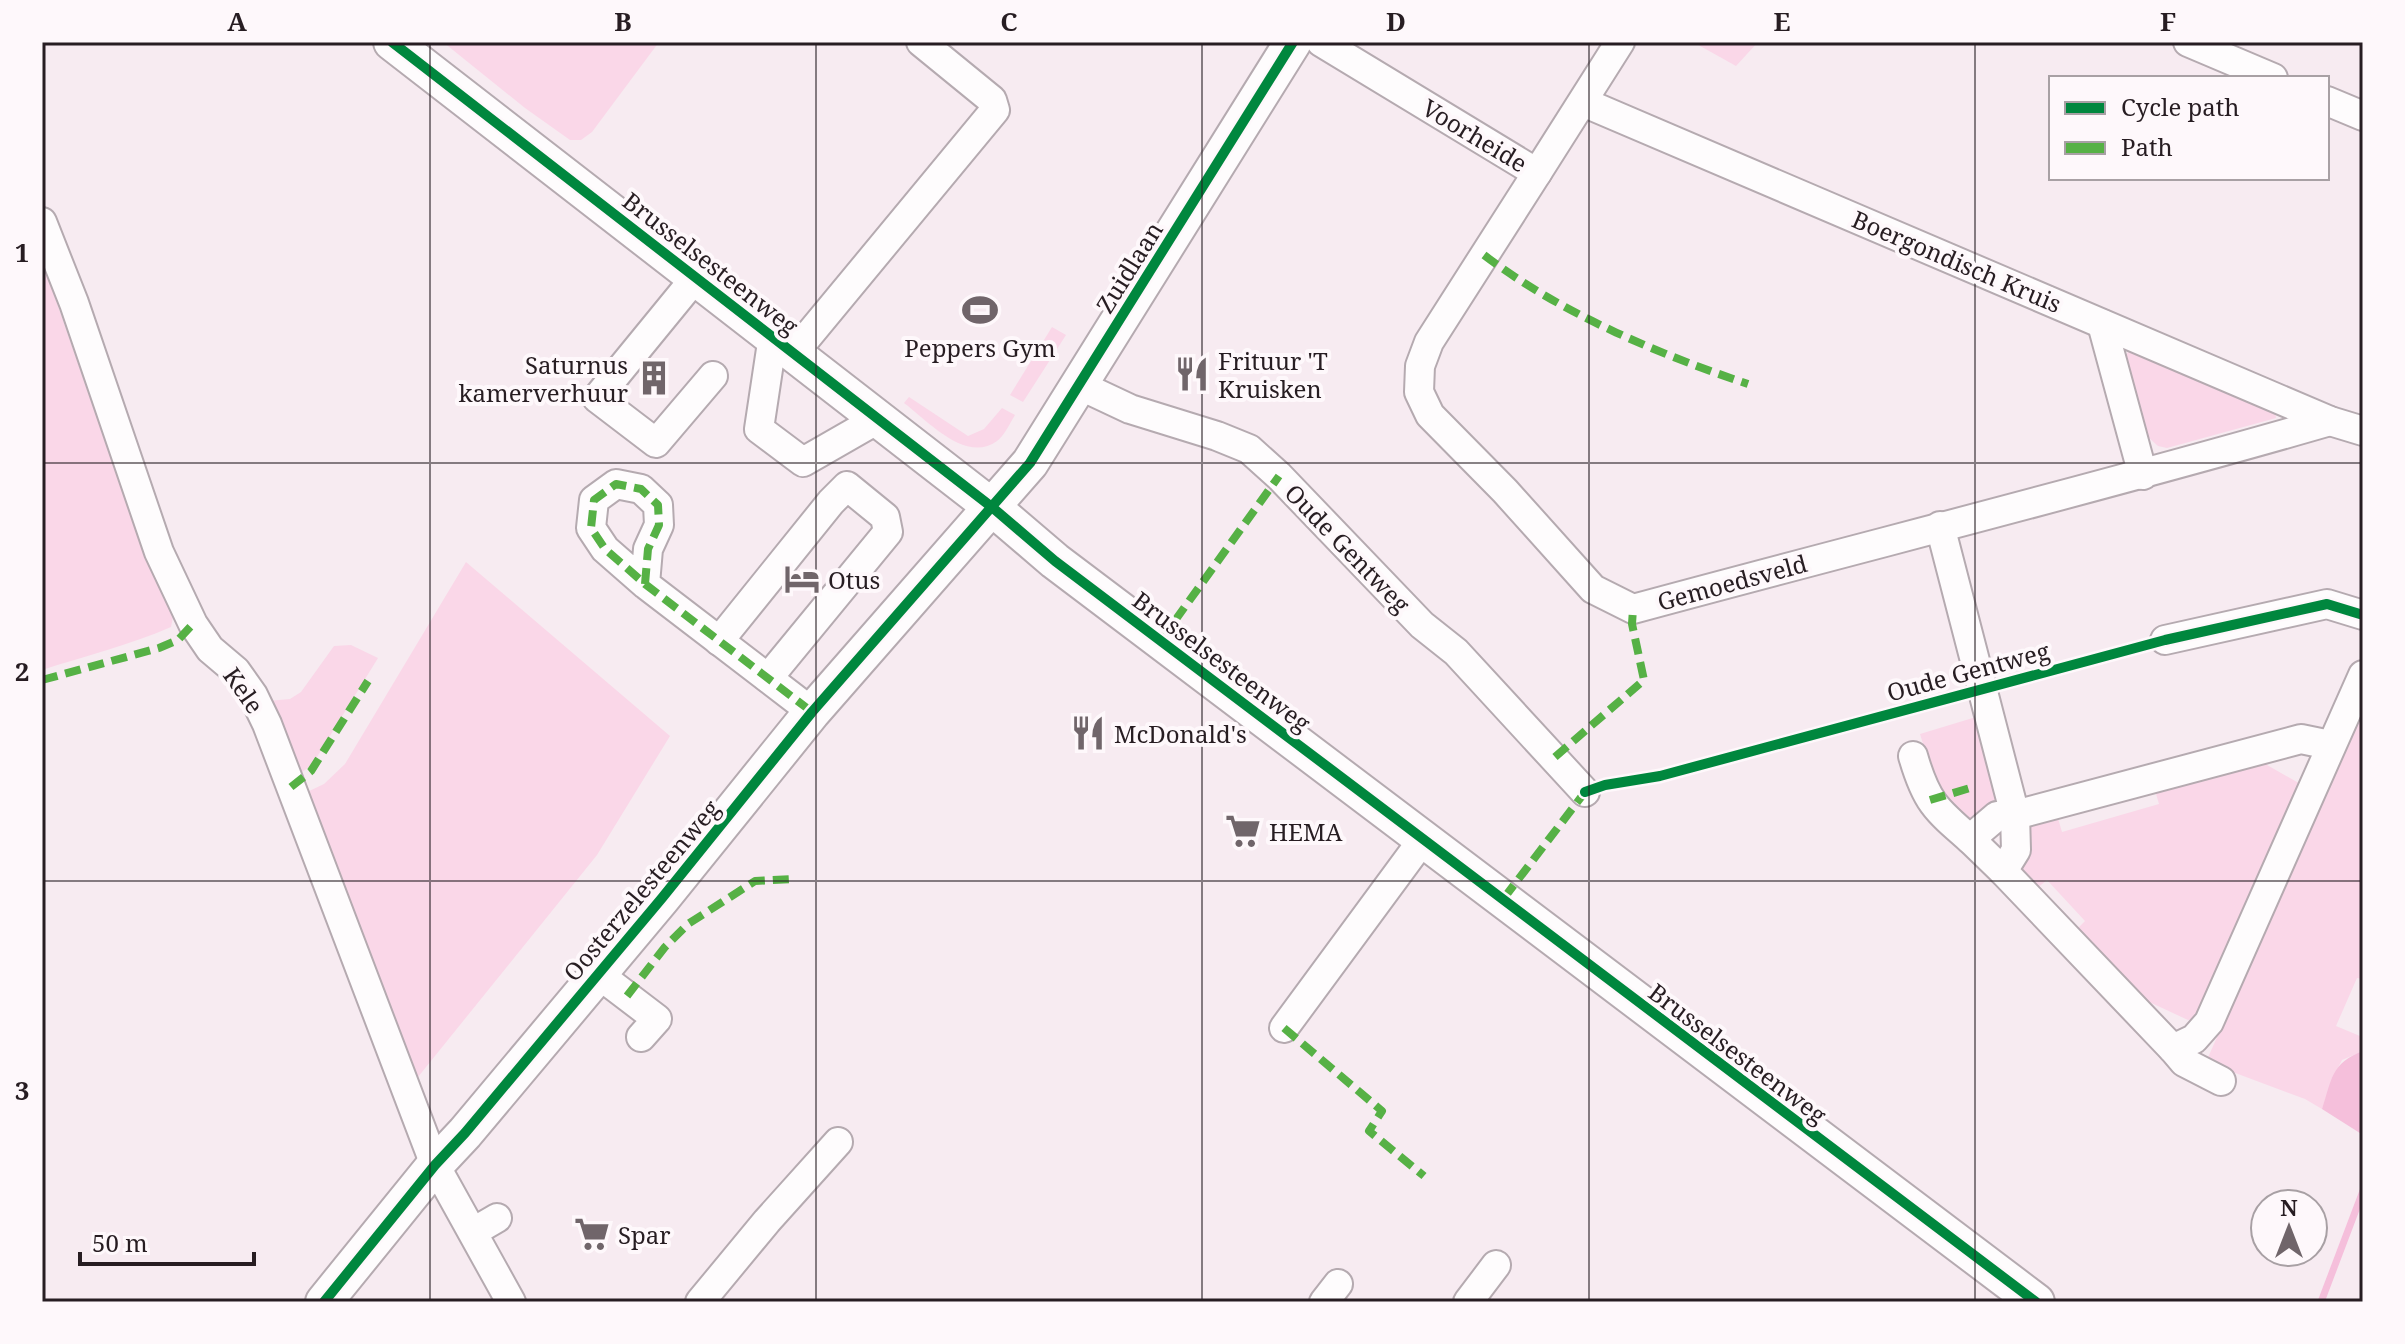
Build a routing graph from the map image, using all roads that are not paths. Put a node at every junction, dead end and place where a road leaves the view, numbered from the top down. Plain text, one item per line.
1 (392, 42) edge
2 (921, 42) edge
3 (1293, 42) edge
4 (1321, 42) edge
5 (1620, 42) edge
6 (2188, 42) edge
7 (2268, 76) edge
8 (1583, 102) junction
9 (2329, 102) edge
10 (2363, 116) edge
11 (1537, 173) junction
12 (42, 222) edge
13 (696, 277) junction
14 (2102, 324) junction
15 (784, 345) junction
16 (713, 376) dead end
17 (1079, 385) junction
18 (878, 419) junction
19 (2330, 421) junction
20 (2363, 431) edge
21 (2143, 475) junction
22 (993, 508) junction
23 (1940, 526) junction
24 (645, 584) dead end
25 (2363, 615) edge
26 (2165, 640) dead end
27 (719, 641) junction
28 (2363, 675) edge
29 (768, 678) junction
30 (812, 712) junction
31 (2330, 745) junction
32 (1913, 756) dead end
33 (1585, 792) dead end
34 (2015, 815) junction
35 (1424, 838) junction
36 (1970, 839) junction
37 (2003, 871) junction
38 (598, 974) junction
39 (1284, 1028) dead end
40 (641, 1037) dead end
41 (2173, 1049) junction
42 (2221, 1081) dead end
43 (838, 1142) dead end
44 (435, 1165) junction
45 (1496, 1265) dead end
46 (324, 1302) edge
47 (511, 1302) edge
48 (700, 1302) edge
49 (1468, 1302) edge
50 (2036, 1302) edge

1 - 13 main road, Brusselsesteenweg
2 - 15 street
3 - 17 main road, Zuidlaan
4 - 11 street, Voorheide
5 - 8 street, Voorheide
6 - 7 street
8 - 11 street, Voorheide
8 - 14 street, Boergondisch Kruis
9 - 10 street
11 - 23 street, Gemoedsveld
12 - 44 street, Kele
13 - 15 main road, Brusselsesteenweg
13 - 16 street
14 - 19 street, Boergondisch Kruis
14 - 21 street
15 - 18 main road, Brusselsesteenweg
15 - 18 street
17 - 22 main road, Zuidlaan
17 - 33 street, Oude Gentweg
18 - 22 main road, Brusselsesteenweg
19 - 20 street
19 - 21 street, Gemoedsveld
21 - 23 street, Gemoedsveld
22 - 30 main road, Oosterzelesteenweg
22 - 35 main road, Brusselsesteenweg
23 - 34 street, Oude Gentweg
24 - 27 street
25 - 26 street
27 - 29 street
27 - 29 street
28 - 31 street
29 - 30 street
30 - 38 main road, Oosterzelesteenweg
31 - 34 street
31 - 41 street
32 - 36 street
34 - 36 street
34 - 37 street, Oude Gentweg
35 - 39 street
35 - 50 main road, Brusselsesteenweg
36 - 37 street
37 - 41 street
38 - 40 street
38 - 44 main road, Oosterzelesteenweg
41 - 42 street
43 - 48 street
44 - 46 main road, Oosterzelesteenweg
44 - 47 street, Kele
45 - 49 street

